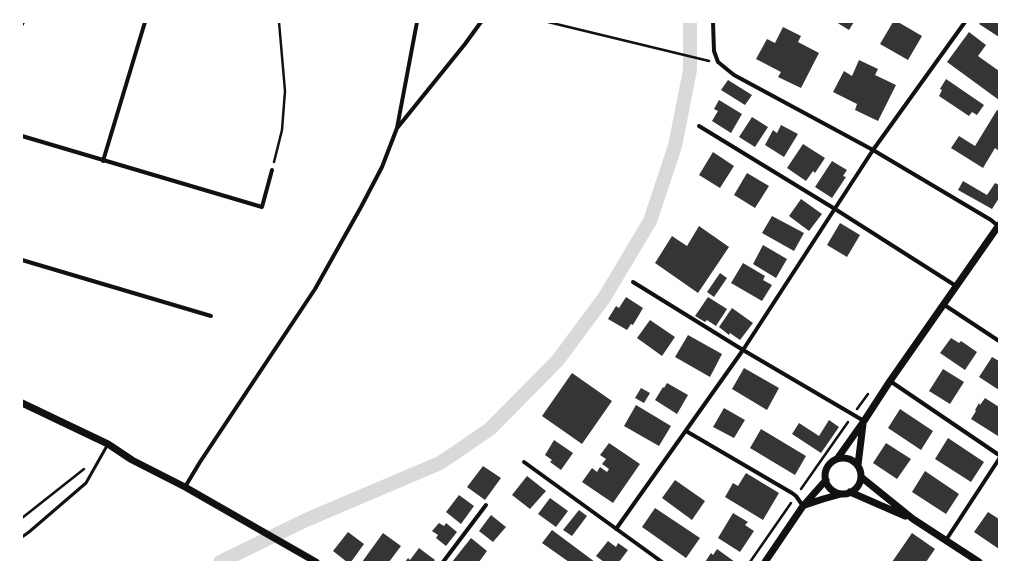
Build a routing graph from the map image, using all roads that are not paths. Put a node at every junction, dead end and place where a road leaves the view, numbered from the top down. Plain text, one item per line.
1 (145, 22) edge
2 (417, 22) edge
3 (481, 22) edge
4 (713, 22) edge
5 (965, 22) edge
6 (699, 126) dead end
7 (398, 128) junction
8 (22, 136) edge
9 (873, 150) junction
10 (103, 161) junction
11 (272, 170) road end
12 (835, 209) junction
13 (999, 225) edge
14 (22, 260) edge
15 (633, 282) dead end
16 (956, 286) junction
17 (943, 304) junction
18 (211, 316) dead end
19 (999, 342) edge
20 (743, 350) junction
21 (890, 381) junction
22 (22, 403) edge
23 (864, 421) junction
24 (686, 431) junction
25 (108, 444) junction
26 (999, 455) edge
27 (837, 459) junction
28 (999, 459) edge
29 (524, 462) dead end
30 (858, 465) junction
31 (861, 477) junction
32 (826, 480) junction
33 (185, 487) junction
34 (847, 493) junction
35 (486, 505) dead end
36 (803, 506) junction
37 (912, 519) junction
38 (616, 529) junction
39 (22, 537) edge
40 (946, 540) junction
41 (314, 562) edge
42 (443, 562) edge
43 (662, 562) edge
44 (765, 562) edge
45 (979, 562) edge

1 - 10 street
2 - 7 street
3 - 7 street
4 - 9 street
5 - 9 street
6 - 12 street
7 - 33 street
8 - 10 street
9 - 12 street
9 - 13 street
10 - 11 street
12 - 16 street
12 - 20 street
13 - 16 street
14 - 18 street
15 - 20 street
16 - 17 street
17 - 19 street
17 - 21 street
20 - 23 street
20 - 24 street
21 - 23 street
21 - 26 street
22 - 25 street
23 - 27 street
23 - 30 street
24 - 36 street
24 - 38 street
25 - 33 street
25 - 39 lane
27 - 30 street
27 - 32 street
28 - 40 street
29 - 38 street
30 - 31 street
31 - 34 street
31 - 37 street
32 - 34 street
32 - 36 street
33 - 41 street
34 - 36 street
34 - 37 street
35 - 42 street
36 - 44 street
37 - 40 street
38 - 43 street
40 - 45 street

